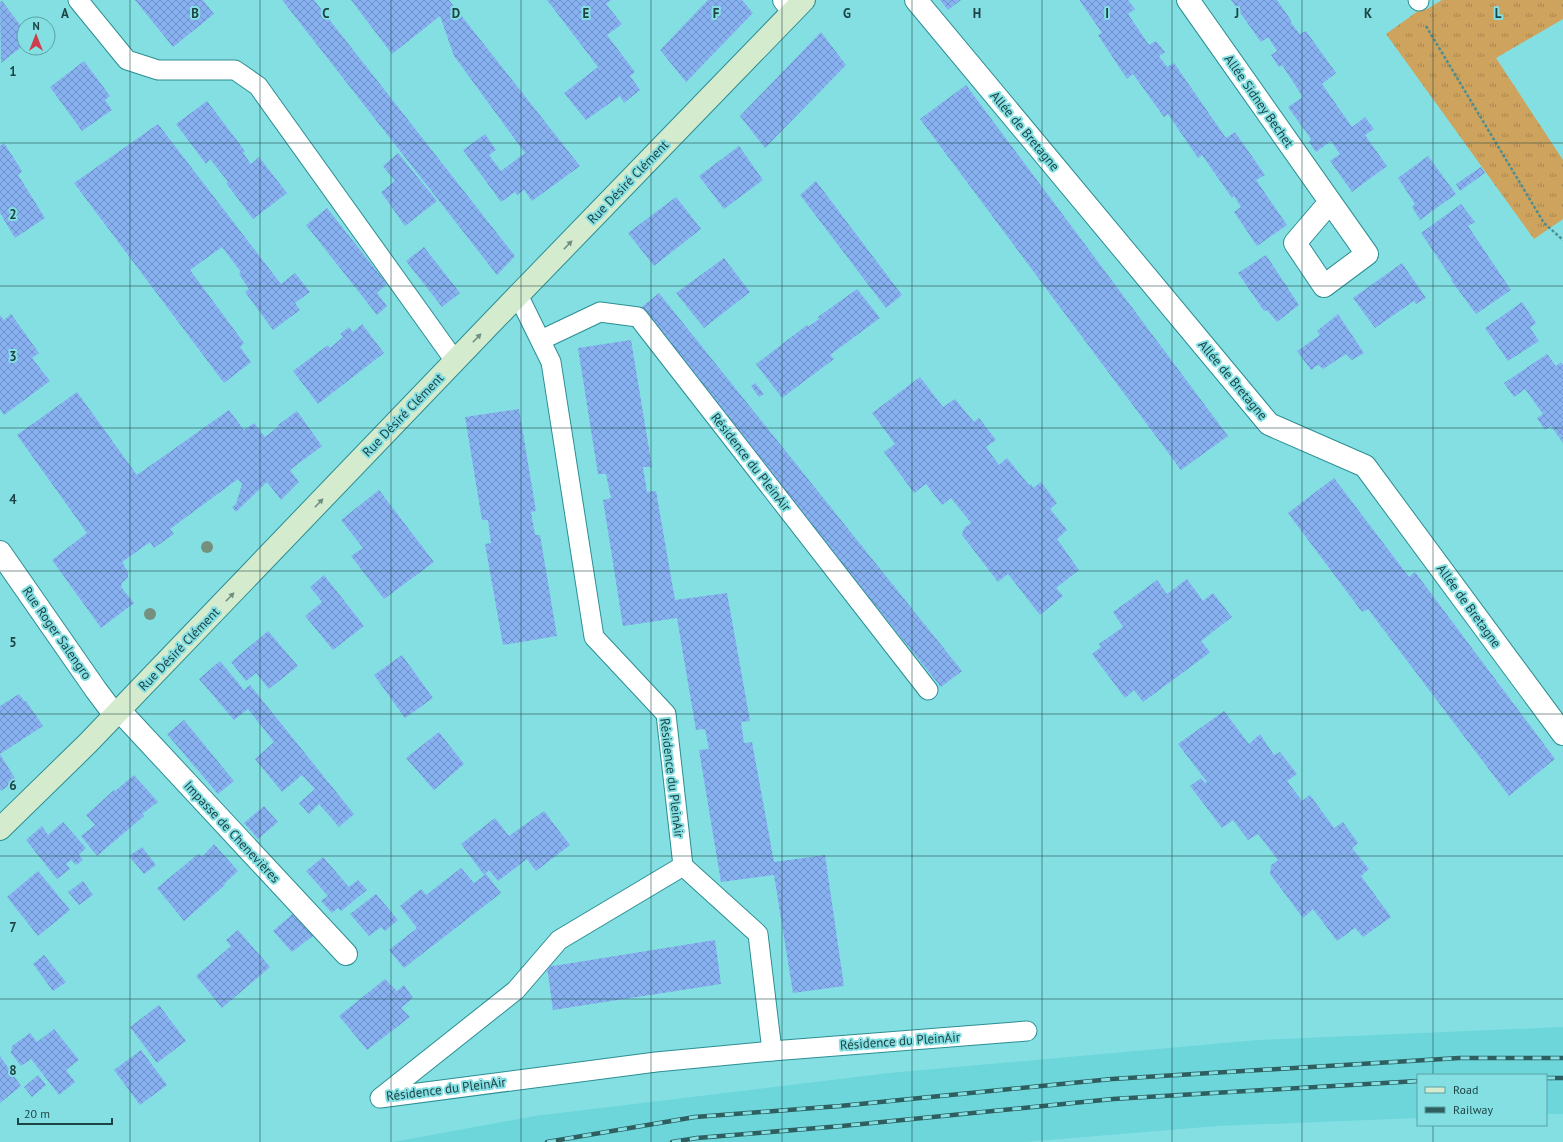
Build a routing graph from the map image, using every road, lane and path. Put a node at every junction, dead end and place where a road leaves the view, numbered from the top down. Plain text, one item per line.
1 (78, 0) edge
2 (916, 0) edge
3 (1188, 0) edge
4 (1419, 1) edge
5 (794, 4) edge
6 (1330, 202) dead end
7 (1563, 240) edge
8 (518, 295) junction
9 (540, 340) junction
10 (455, 361) junction
11 (0, 552) edge
12 (928, 690) dead end
13 (117, 712) junction
14 (1563, 734) edge
15 (0, 828) edge
16 (683, 866) junction
17 (346, 954) dead end
18 (1027, 1031) dead end
19 (772, 1051) junction

1 - 10 lane
2 - 14 street, Allée de Bretagne
3 - 6 street, Allée Sidney Bechet
4 - 7 path
8 -> 5 main road, Rue Désiré Clément
8 - 9 lane, Résidence du PleinAir
10 -> 8 main road, Rue Désiré Clément
9 - 12 lane, Résidence du PleinAir
9 - 16 lane, Résidence du PleinAir
13 -> 10 main road, Rue Désiré Clément
11 - 13 street, Rue Roger Salengro
13 - 15 main road, Rue Désiré Clément
13 - 17 street, Impasse de Chenevières
16 - 19 lane
16 - 19 lane, Résidence du PleinAir
18 - 19 lane, Résidence du PleinAir

